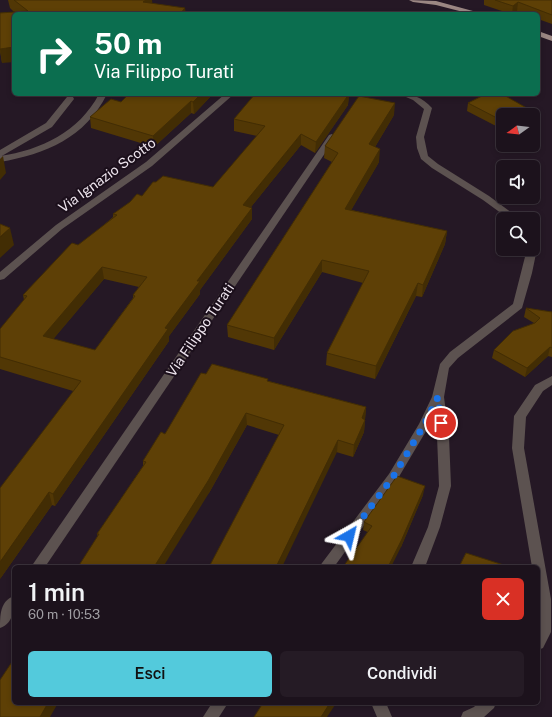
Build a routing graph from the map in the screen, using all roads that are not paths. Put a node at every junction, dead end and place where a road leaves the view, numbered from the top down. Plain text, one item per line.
1 (413, 0) edge
2 (434, 2) edge
3 (472, 12) edge
4 (540, 34) edge
5 (552, 39) edge
6 (102, 96) edge
7 (228, 96) edge
8 (410, 96) edge
9 (70, 99) dead end
10 (339, 127) edge
11 (0, 154) edge
12 (0, 159) edge
13 (505, 212) edge
14 (530, 256) edge
15 (0, 277) edge
16 (552, 380) edge
17 (438, 397) junction
18 (39, 565) edge
19 (327, 565) edge
20 (419, 565) edge
21 (538, 565) edge
22 (540, 576) edge
23 (12, 605) edge
24 (0, 622) edge
25 (540, 640) edge
26 (220, 705) edge
27 (379, 705) edge
28 (487, 705) edge
29 (210, 717) edge
30 (385, 717) edge
31 (468, 717) edge

1 - 2 main road
2 - 3 main road
4 - 5 main road
6 - 12 street
7 - 15 street, Via Ignazio Scotto
8 - 13 street
9 - 11 street
10 - 18 street, Via Filippo Turati
14 - 17 street
16 - 21 street
17 - 19 street
17 - 20 street
22 - 25 street
23 - 24 street
26 - 29 street
27 - 30 street
28 - 31 street

